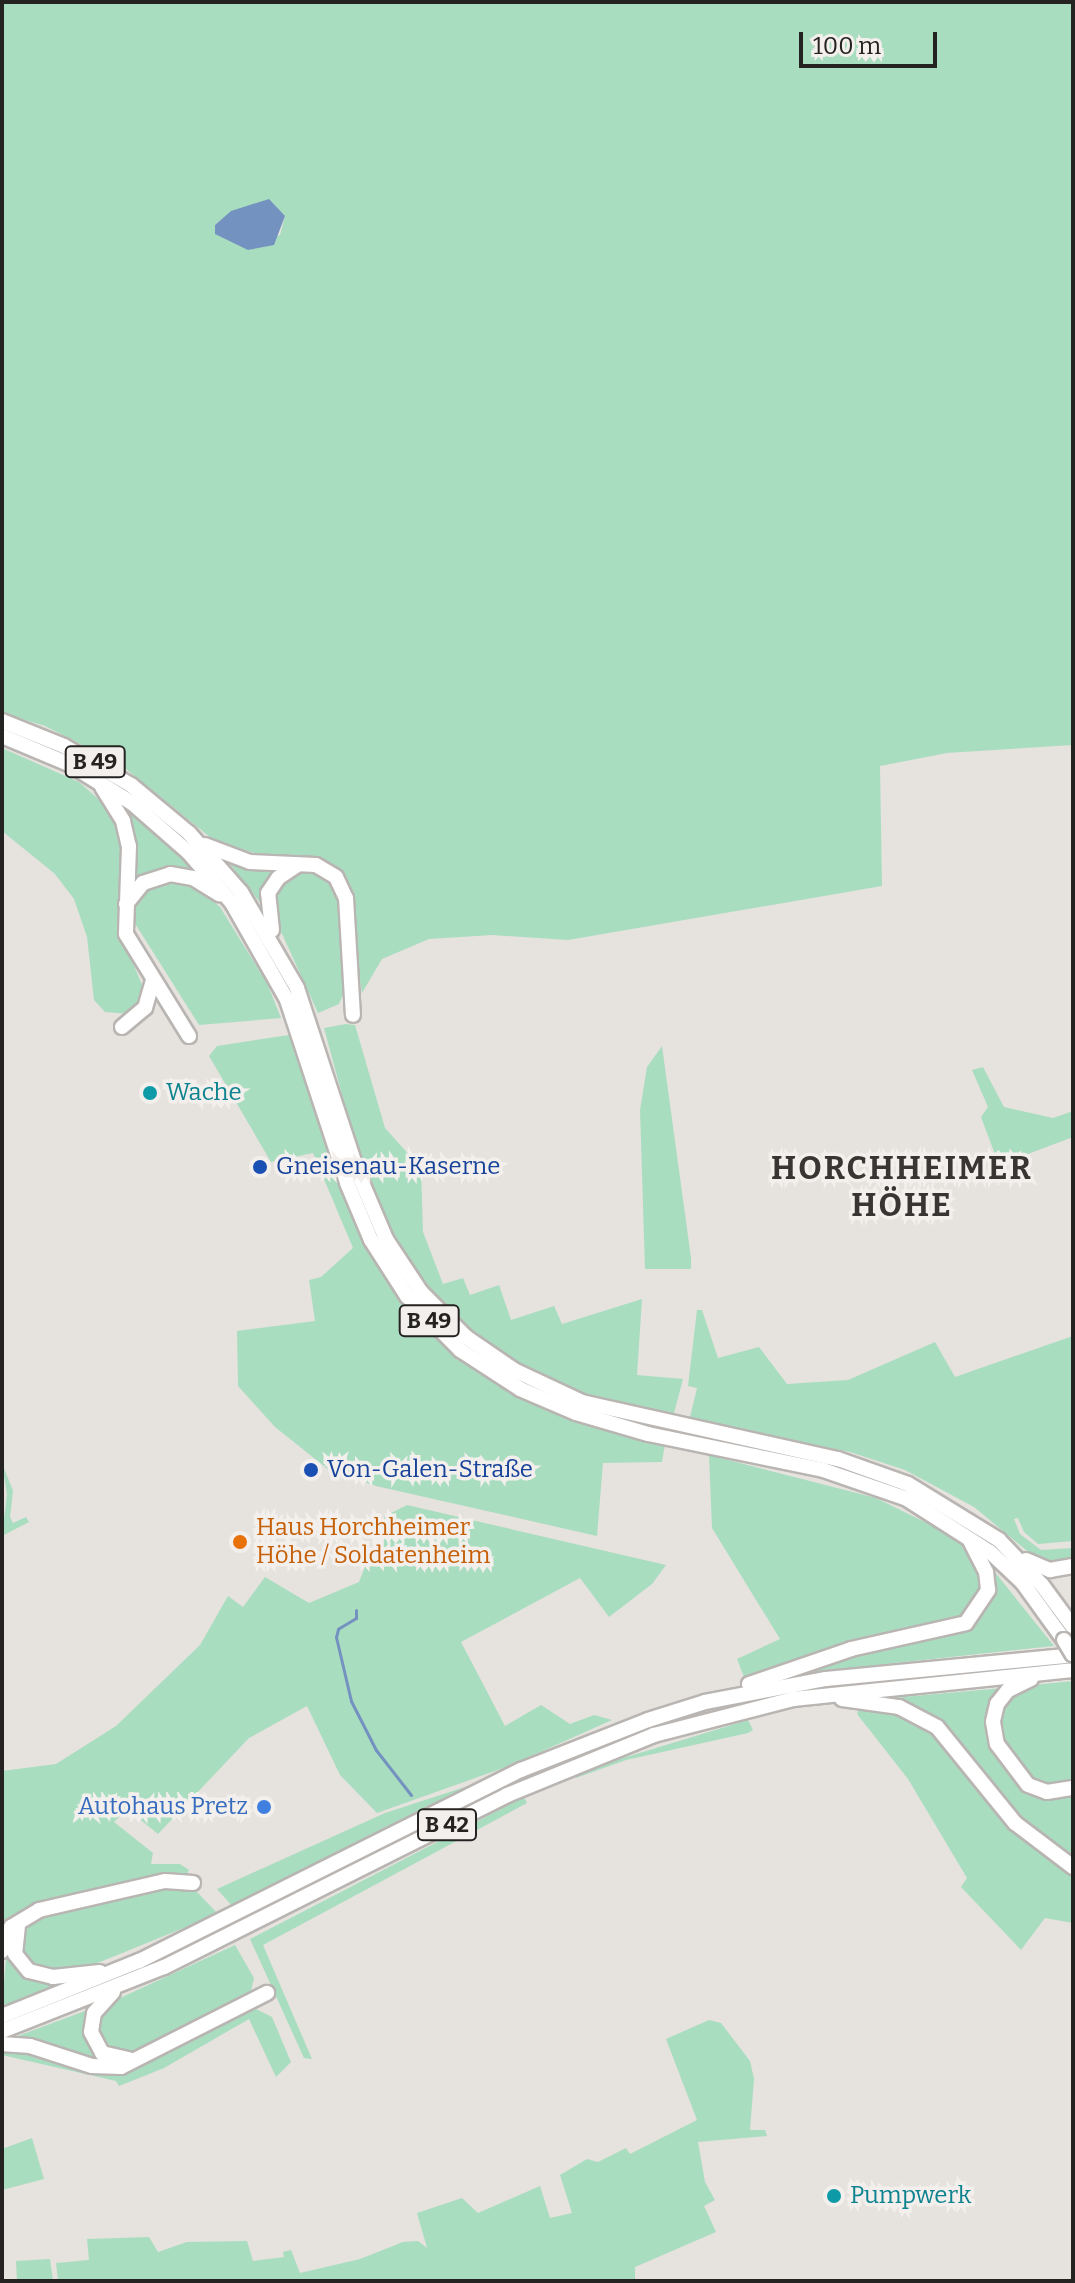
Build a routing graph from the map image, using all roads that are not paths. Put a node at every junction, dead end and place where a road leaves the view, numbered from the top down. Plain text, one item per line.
1 (2, 721) edge
2 (2, 736) edge
3 (98, 780) junction
4 (197, 841) junction
5 (297, 865) junction
6 (232, 903) junction
7 (125, 905) junction
8 (276, 945) junction
9 (153, 980) junction
10 (353, 1015) dead end
11 (122, 1027) dead end
12 (189, 1036) dead end
13 (624, 1420) junction
14 (718, 1441) junction
15 (963, 1531) junction
16 (1015, 1554) junction
17 (1073, 1566) edge
18 (1069, 1634) edge
19 (1073, 1655) edge
20 (1073, 1670) edge
21 (1050, 1673) junction
22 (793, 1699) junction
23 (705, 1702) junction
24 (1073, 1788) edge
25 (1073, 1867) edge
26 (193, 1883) dead end
27 (25, 1917) junction
28 (2, 1951) edge
29 (121, 1969) junction
30 (118, 1987) junction
31 (267, 1993) dead end
32 (2, 2016) edge
33 (2, 2031) edge
34 (2, 2044) edge
35 (147, 2055) junction

1 - 4 highway, B 49
2 - 3 highway, B 49
3 - 6 highway, B 49
3 - 7 highway
4 - 5 highway
4 - 8 highway, B 49
5 - 8 highway
5 - 10 highway
6 - 7 highway
6 - 13 highway, B 49
7 - 9 highway
8 - 13 highway, B 49
9 - 11 highway
9 - 12 highway
13 - 14 highway, B 49
14 - 15 highway, B 49
14 - 16 highway, B 49
15 - 18 highway
15 - 23 highway
16 - 17 highway, B 49
16 - 18 highway, B 49
18 - 19 highway, bridge
19 - 23 highway, B 42
20 - 21 highway, B 42
21 - 22 highway, B 42
21 - 24 highway
22 - 25 highway
22 - 30 highway, B 42
23 - 29 highway, B 42
26 - 27 highway
27 - 28 highway
27 - 29 highway
29 - 32 highway, B 42
30 - 33 highway, B 42
30 - 35 highway
31 - 35 highway
34 - 35 highway

